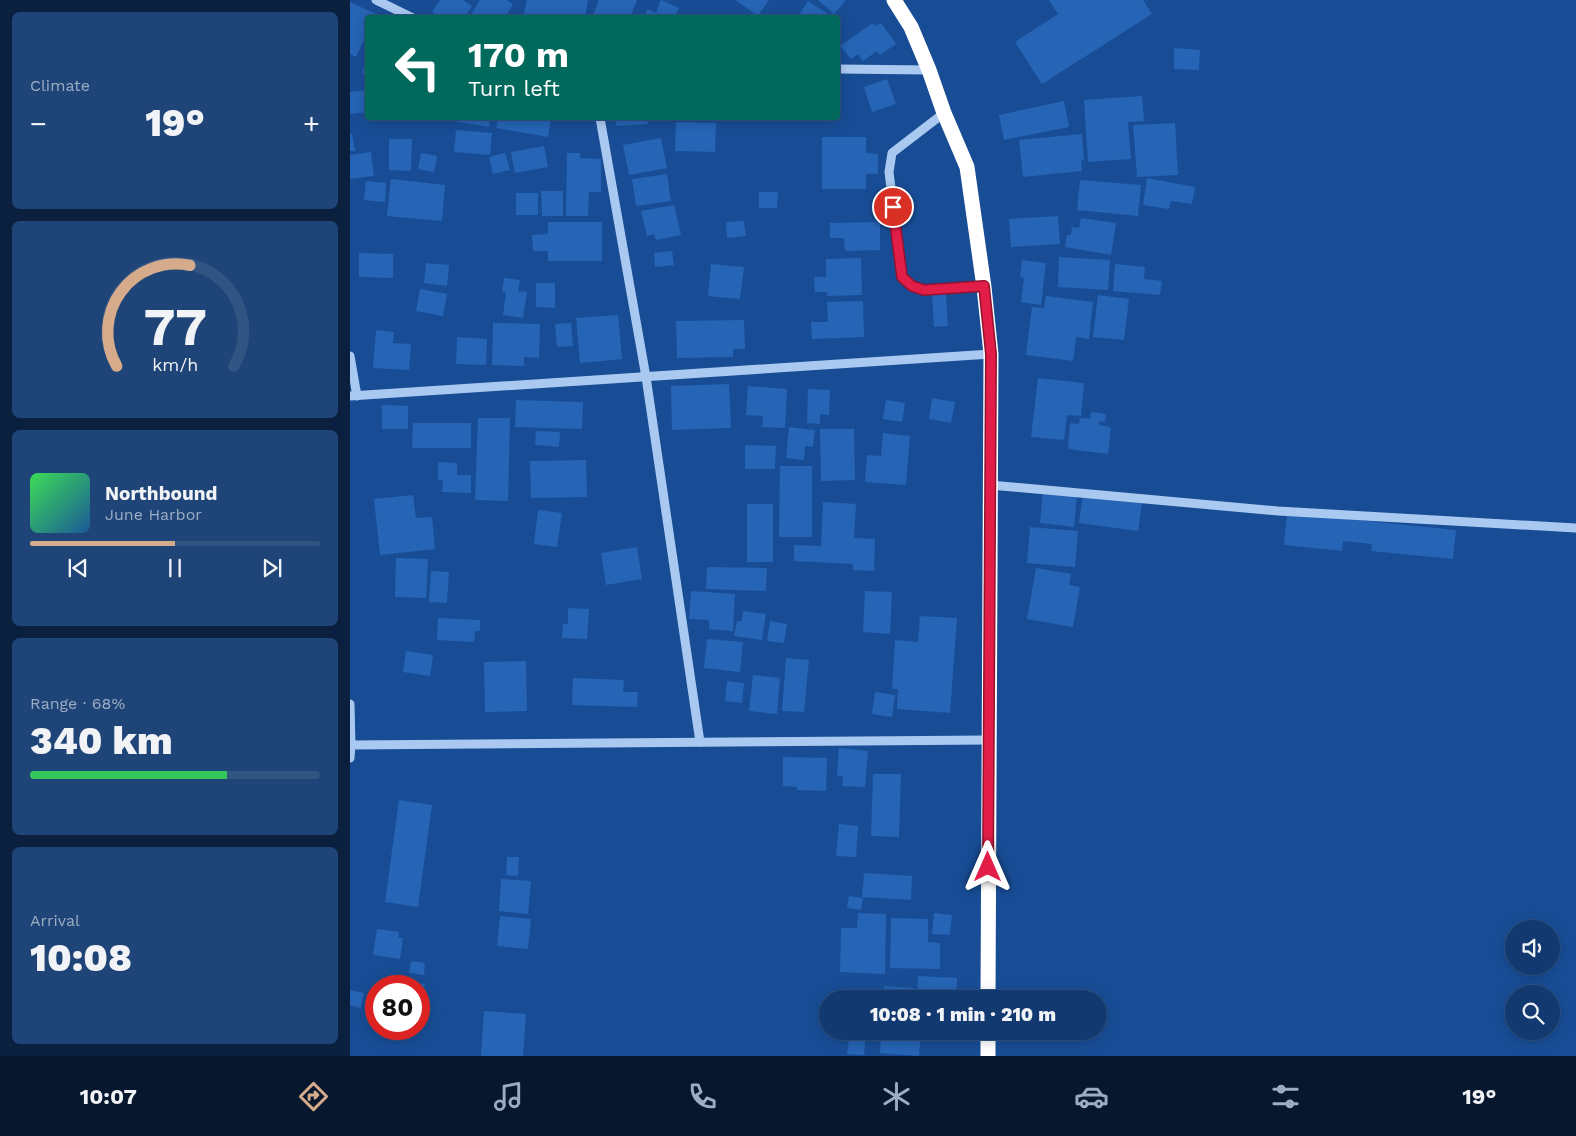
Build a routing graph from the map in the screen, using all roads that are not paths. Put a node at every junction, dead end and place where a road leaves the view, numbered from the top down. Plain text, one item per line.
1 (376, 0) edge
2 (894, 0) edge
3 (407, 15) edge
4 (840, 69) edge
5 (929, 70) junction
6 (944, 113) junction
7 (600, 120) edge
8 (984, 286) junction
9 (991, 354) junction
10 (350, 356) edge
11 (646, 376) junction
12 (353, 396) edge
13 (990, 485) junction
14 (1576, 528) edge
15 (350, 704) edge
16 (988, 740) junction
17 (700, 742) junction
18 (351, 745) edge
19 (350, 758) edge
20 (988, 990) edge
21 (988, 1040) edge
22 (988, 1056) edge

1 - 3 street
2 - 5 highway
4 - 5 street
5 - 6 highway
6 - 8 highway
6 - 8 street
7 - 11 street
8 - 9 highway
9 - 11 street
9 - 13 highway
10 - 12 street
11 - 12 street
11 - 17 street
13 - 14 street
13 - 16 highway
15 - 18 street
16 - 17 street
16 - 20 highway
17 - 18 street
18 - 19 street
21 - 22 highway

